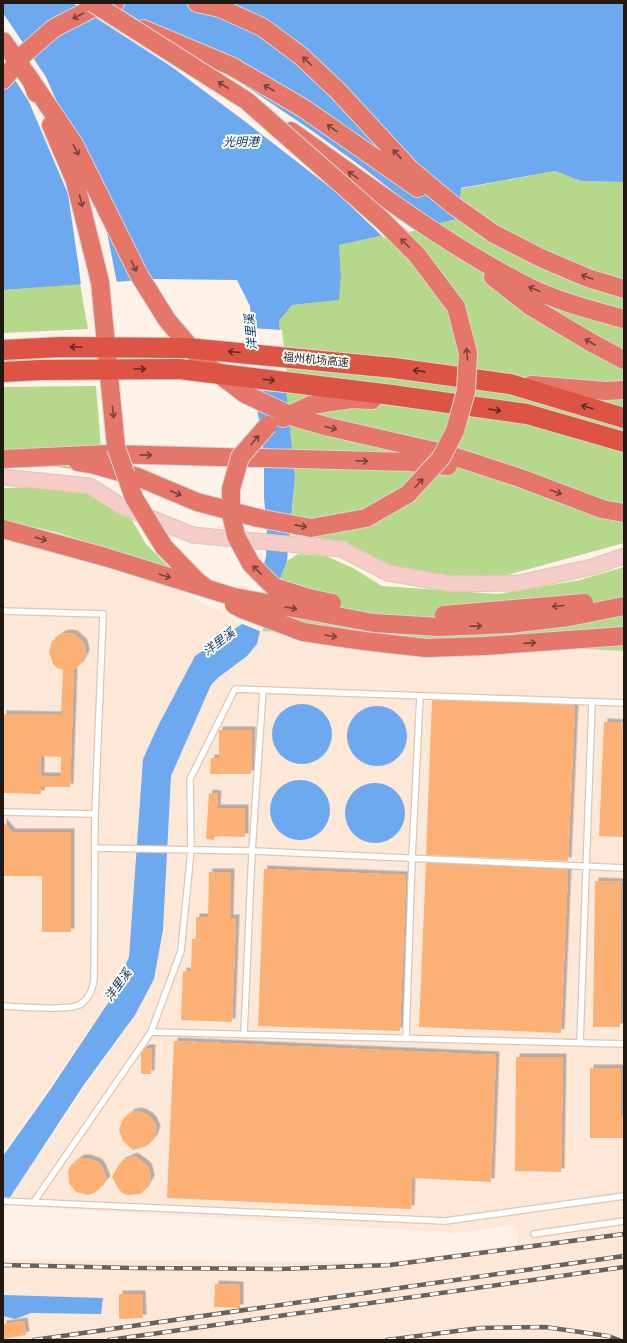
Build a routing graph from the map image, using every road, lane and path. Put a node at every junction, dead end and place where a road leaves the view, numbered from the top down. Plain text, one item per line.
1 (94, 3) edge
2 (197, 3) edge
3 (116, 11) edge
4 (3, 41) edge
5 (3, 80) edge
6 (32, 82) junction
7 (247, 101) junction
8 (398, 206) junction
9 (494, 234) junction
10 (624, 289) edge
11 (624, 319) edge
12 (3, 350) edge
13 (624, 360) edge
14 (3, 372) edge
15 (510, 384) junction
16 (624, 390) edge
17 (430, 401) junction
18 (624, 418) edge
19 (624, 442) edge
20 (23, 458) junction
21 (3, 459) edge
22 (3, 477) edge
23 (520, 478) junction
24 (624, 513) edge
25 (3, 529) edge
26 (624, 556) edge
27 (624, 594) edge
28 (624, 606) edge
29 (3, 612) edge
30 (624, 631) edge
31 (624, 636) edge
32 (568, 641) junction
33 (263, 690) junction
34 (420, 696) junction
35 (592, 702) junction
36 (624, 703) edge
37 (3, 812) edge
38 (95, 814) junction
39 (95, 848) junction
40 (191, 850) junction
41 (252, 851) junction
42 (412, 858) junction
43 (586, 867) junction
44 (624, 868) edge
45 (3, 1006) edge
46 (152, 1032) junction
47 (244, 1035) junction
48 (406, 1038) junction
49 (580, 1043) junction
50 (624, 1044) edge
51 (624, 1196) edge
52 (6, 1201) edge
53 (33, 1203) junction
54 (624, 1221) edge
55 (534, 1234) dead end

1 - 3 highway, bridge
9 -> 2 highway
3 -> 5 highway
7 -> 3 highway, bridge
9 -> 3 highway, bridge
4 - 6 highway
6 -> 23 highway
6 -> 32 highway, bridge
8 -> 7 highway, bridge
20 -> 7 highway, bridge
11 -> 8 highway
13 -> 8 highway
10 -> 9 highway
15 -> 12 highway, 福州机场高速
14 -> 17 highway
15 - 16 highway
18 -> 15 highway, 福州机场高速
17 -> 19 highway
27 -> 17 highway, bridge
20 - 21 highway
20 -> 23 highway
22 - 26 main road
23 -> 24 highway
25 -> 28 highway, bridge
29 - 38 lane
30 - 32 highway, bridge
31 - 32 highway, bridge
33 - 34 lane
33 - 40 lane
33 - 41 lane
34 - 35 lane
34 - 42 lane
35 - 36 lane
35 - 43 lane
37 - 38 lane
38 - 39 lane
39 - 40 lane
39 - 45 lane
40 - 41 lane
40 - 46 lane
41 - 42 lane
41 - 47 lane
42 - 43 lane
42 - 48 lane
43 - 44 lane
43 - 49 lane
46 - 47 lane
46 - 53 lane
47 - 48 lane
48 - 49 lane
49 - 50 lane
51 - 53 lane
52 - 53 lane
54 - 55 lane

